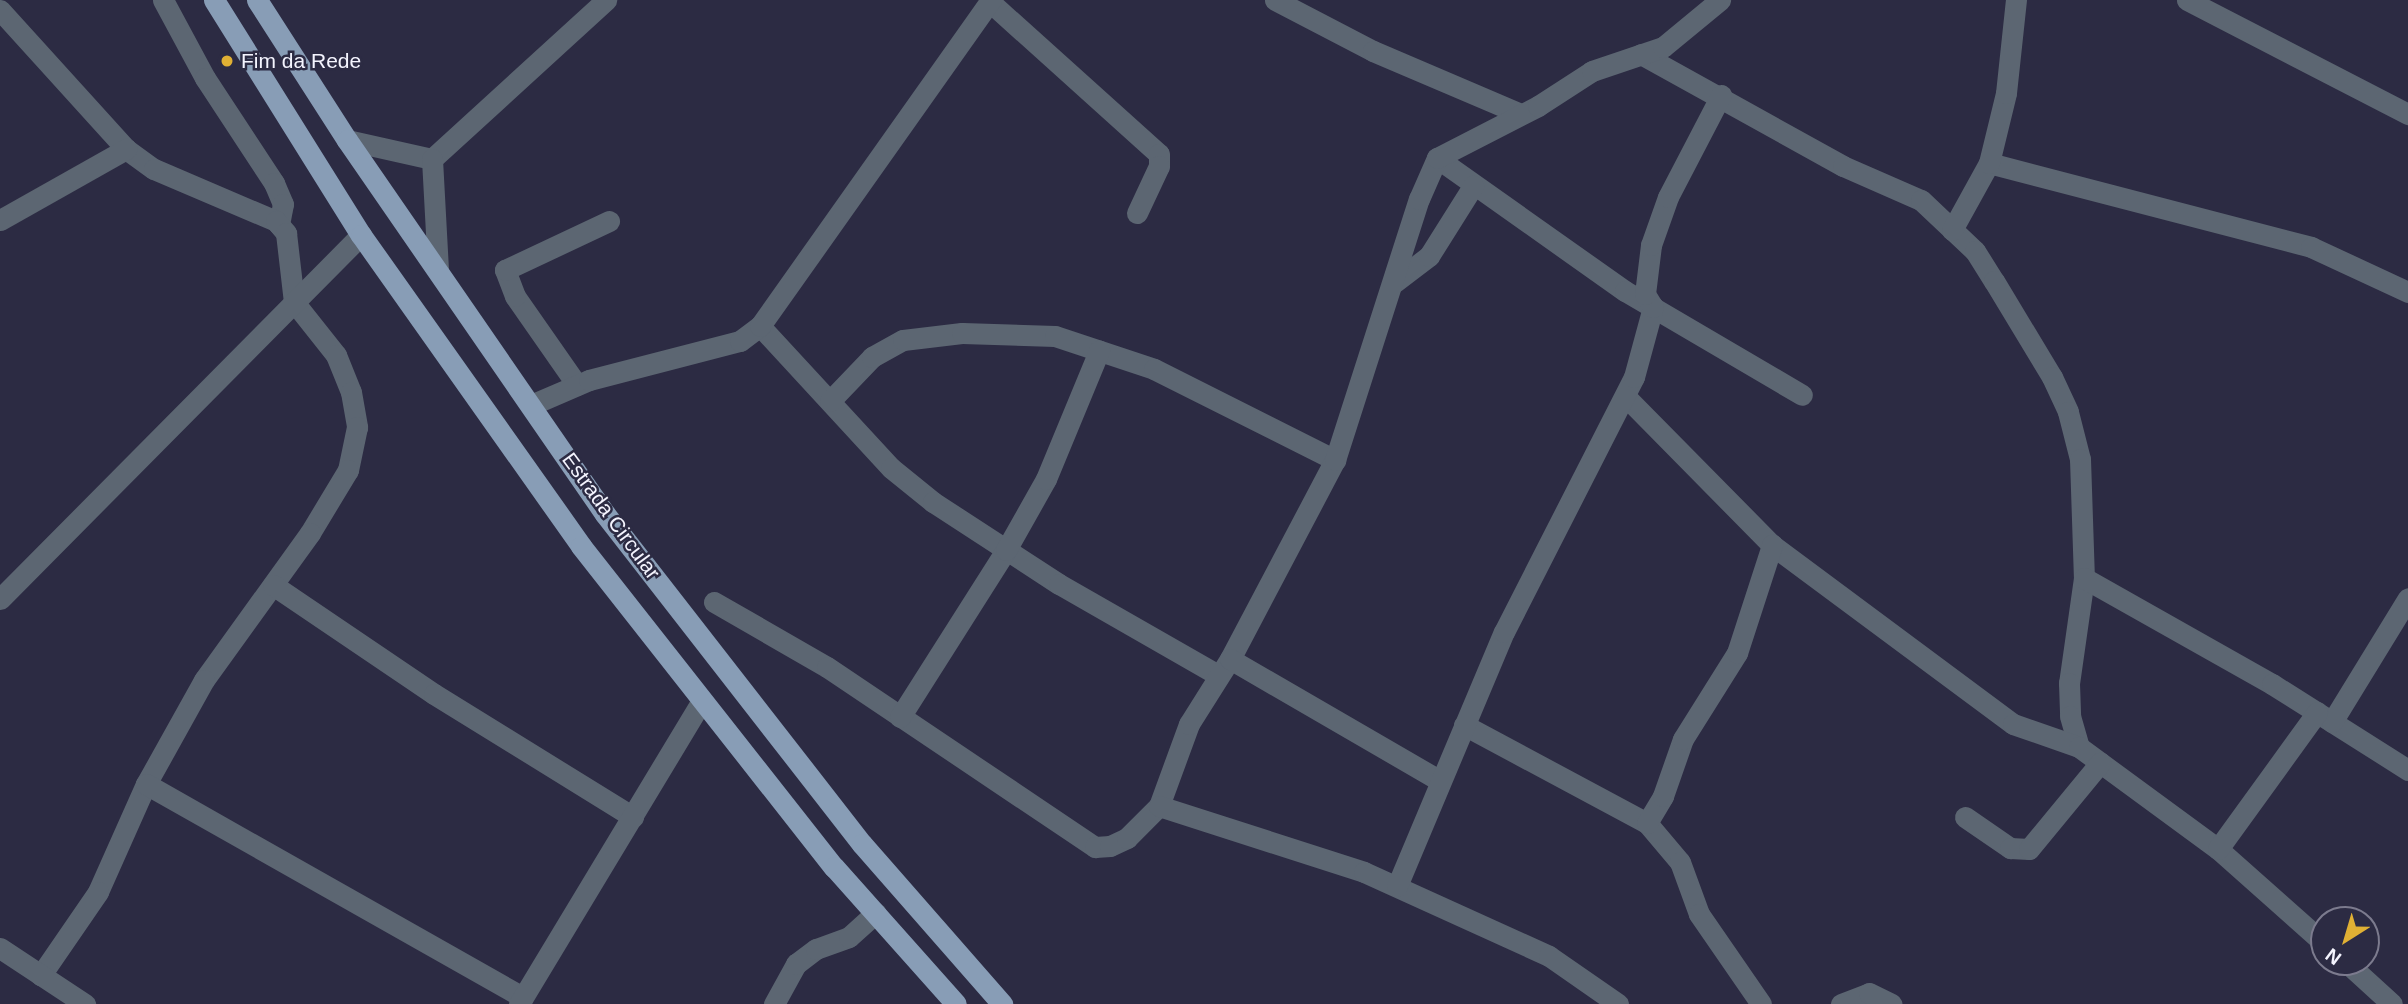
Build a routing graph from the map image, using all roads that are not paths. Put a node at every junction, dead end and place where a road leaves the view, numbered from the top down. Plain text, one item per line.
1 (163, 0) edge
2 (214, 0) edge
3 (606, 0) edge
4 (1275, 0) edge
5 (1720, 0) edge
6 (2016, 0) edge
7 (2187, 0) edge
8 (990, 1) edge
9 (264, 3) edge
10 (0, 10) edge
11 (1641, 54) junction
12 (1721, 95) junction
13 (1521, 114) junction
14 (2408, 114) edge
15 (346, 140) junction
16 (126, 149) junction
17 (1437, 158) junction
18 (432, 159) junction
19 (1989, 163) junction
20 (1473, 186) junction
21 (1137, 213) dead end
22 (0, 220) edge
23 (609, 221) dead end
24 (279, 225) junction
25 (1952, 230) junction
26 (361, 235) junction
27 (438, 270) junction
28 (1395, 282) junction
29 (2408, 292) edge
30 (294, 302) junction
31 (1653, 307) junction
32 (760, 326) junction
33 (1099, 351) junction
34 (577, 385) junction
35 (1802, 395) dead end
36 (1626, 397) junction
37 (830, 401) junction
38 (531, 405) junction
39 (1335, 460) junction
40 (1772, 545) junction
41 (1006, 550) junction
42 (2084, 578) junction
43 (273, 585) junction
44 (2408, 598) edge
45 (0, 599) edge
46 (714, 602) dead end
47 (1224, 667) junction
48 (702, 701) junction
49 (901, 717) junction
50 (2324, 717) junction
51 (1464, 725) junction
52 (2079, 747) junction
53 (2100, 763) junction
54 (2408, 770) edge
55 (1439, 780) junction
56 (146, 784) junction
57 (1159, 806) junction
58 (633, 817) junction
59 (1965, 817) dead end
60 (1647, 823) junction
61 (2218, 849) junction
62 (1397, 886) junction
63 (876, 914) junction
64 (2310, 931) edge
65 (0, 948) edge
66 (41, 975) junction
67 (2361, 976) edge
68 (521, 1001) edge
69 (85, 1004) edge
70 (774, 1004) edge
71 (956, 1004) edge
72 (1002, 1004) edge
73 (1618, 1004) edge
74 (1761, 1004) edge
75 (1841, 1004) edge
76 (1892, 1004) edge
77 (2392, 1004) edge

1 - 24 street
2 - 26 main road, Estrada Circular
3 - 18 street
4 - 13 street
5 - 11 street
6 - 19 street
7 - 14 street
8 - 21 street
8 - 32 street
9 - 15 main road, Estrada Circular
10 - 16 street
11 - 12 street
11 - 13 street
12 - 25 street
12 - 31 street
13 - 17 street
15 - 18 street
15 - 27 main road, Estrada Circular
16 - 22 street
16 - 24 street
17 - 20 street
17 - 28 street
18 - 27 street
19 - 25 street
19 - 29 street
20 - 28 street
20 - 31 street
23 - 34 street
24 - 30 street
25 - 42 street
26 - 30 street
26 - 48 main road, Estrada Circular
27 - 38 main road, Estrada Circular
28 - 39 street
30 - 43 street
30 - 45 street
31 - 35 street
31 - 36 street
32 - 34 street
32 - 37 street
33 - 37 street
33 - 39 street
33 - 41 street
34 - 38 street
36 - 40 street
36 - 51 street
37 - 41 street
38 - 72 main road, Estrada Circular
39 - 47 street
40 - 52 street
40 - 60 street
41 - 47 street
41 - 49 street
42 - 50 street
42 - 52 street
43 - 56 street
43 - 58 street
44 - 50 street
46 - 49 street
47 - 55 street
47 - 57 street
48 - 58 street
48 - 63 main road, Estrada Circular
49 - 57 street
50 - 54 street
50 - 61 street
51 - 55 street
51 - 60 street
52 - 53 street
53 - 59 street
53 - 61 street
55 - 62 street
56 - 66 street
56 - 68 street
57 - 62 street
58 - 68 street
60 - 74 street
61 - 64 street
62 - 73 street
63 - 70 street
63 - 71 main road, Estrada Circular
65 - 66 street
66 - 69 street
67 - 77 street
75 - 76 street

